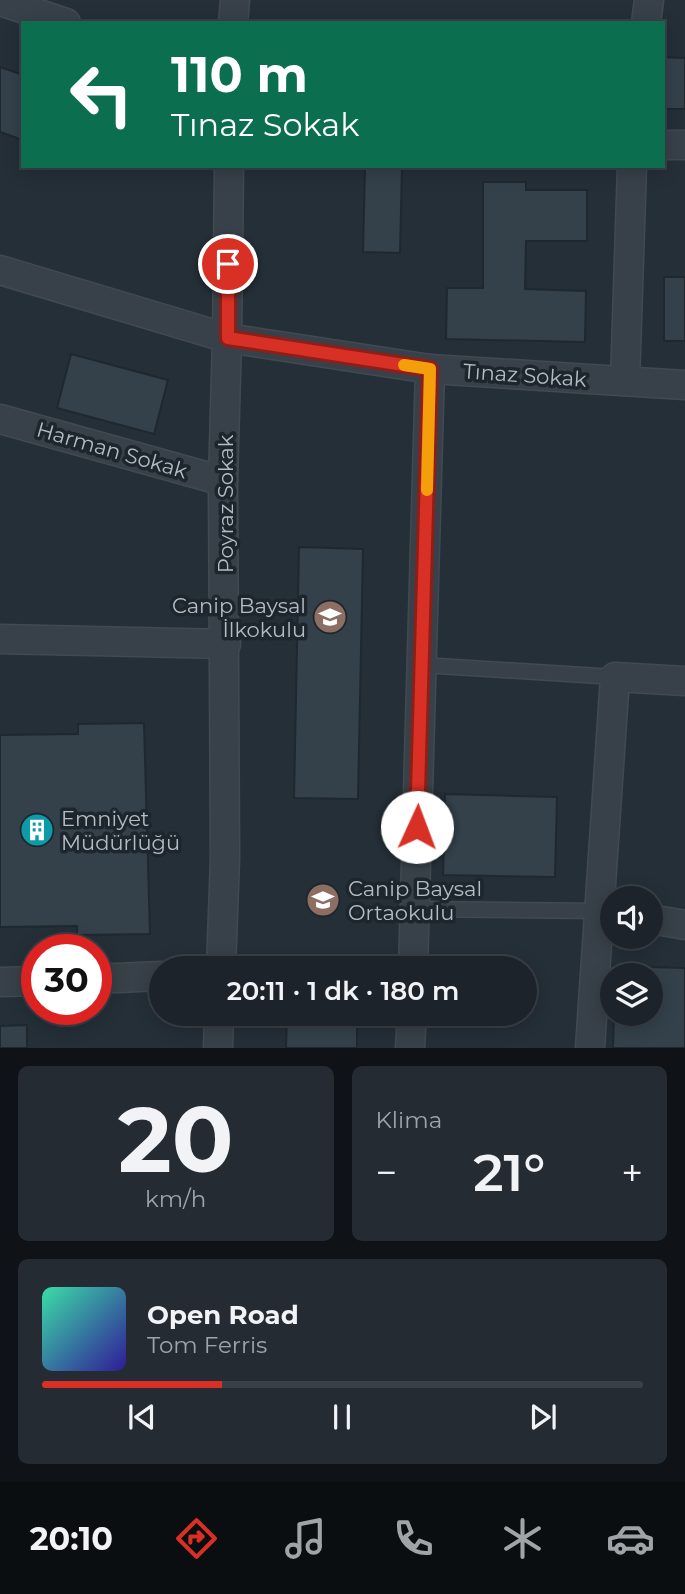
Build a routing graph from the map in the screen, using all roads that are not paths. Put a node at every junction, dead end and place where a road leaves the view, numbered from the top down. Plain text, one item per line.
1 (235, 0) edge
2 (649, 0) edge
3 (0, 1) edge
4 (60, 21) edge
5 (233, 21) edge
6 (646, 21) edge
7 (665, 145) edge
8 (685, 145) edge
9 (229, 168) edge
10 (632, 168) edge
11 (0, 271) edge
12 (228, 338) junction
13 (430, 369) junction
14 (625, 381) junction
15 (685, 385) edge
16 (0, 419) edge
17 (223, 481) junction
18 (0, 639) edge
19 (226, 644) junction
20 (422, 665) junction
21 (615, 677) junction
22 (685, 681) edge
23 (607, 886) edge
24 (415, 909) junction
25 (600, 912) edge
26 (663, 921) edge
27 (685, 925) edge
28 (602, 949) edge
29 (221, 956) edge
30 (413, 956) edge
31 (149, 977) edge
32 (112, 978) edge
33 (21, 981) edge
34 (0, 982) edge
35 (219, 1026) edge
36 (412, 1026) edge
37 (218, 1048) edge
38 (411, 1048) edge
39 (590, 1048) edge

1 - 5 street
2 - 6 street
3 - 4 street
7 - 8 street
9 - 12 street, Poyraz Sokak
10 - 14 street
11 - 12 street, Tınaz Sokak
12 - 13 street, Tınaz Sokak
12 - 17 street, Poyraz Sokak
13 - 14 street, Tınaz Sokak
13 - 20 street
14 - 15 street, Tınaz Sokak
16 - 17 street, Harman Sokak
17 - 19 street, Poyraz Sokak
18 - 19 street
19 - 29 street, Poyraz Sokak
20 - 21 lane
20 - 24 street
21 - 22 street
21 - 23 street
24 - 25 lane
24 - 30 street
26 - 27 street
28 - 39 street
31 - 32 street
33 - 34 street
35 - 37 street
36 - 38 street

